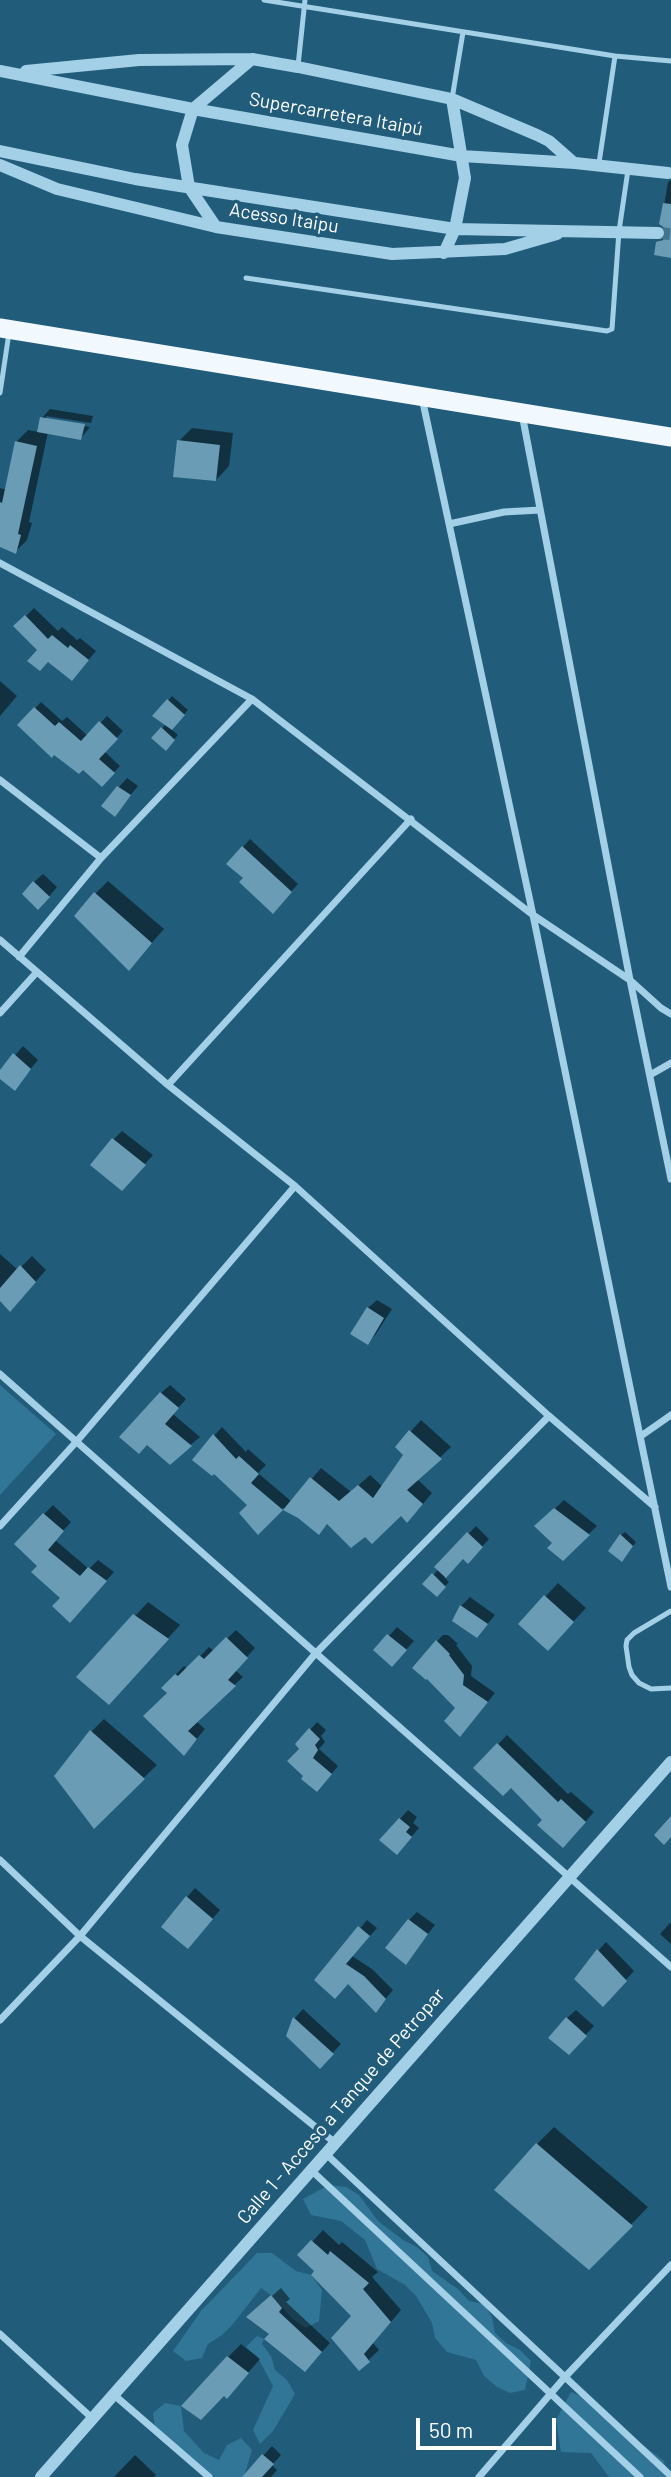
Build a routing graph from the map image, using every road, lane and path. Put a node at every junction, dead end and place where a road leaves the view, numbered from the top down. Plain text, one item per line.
1 (264, 0) edge
2 (304, 3) edge
3 (463, 32) junction
4 (615, 56) junction
5 (252, 59) junction
6 (671, 61) edge
7 (298, 67) junction
8 (5, 72) edge
9 (452, 99) junction
10 (193, 109) junction
11 (0, 151) edge
12 (462, 156) junction
13 (575, 163) junction
14 (0, 165) edge
15 (598, 167) junction
16 (628, 170) junction
17 (668, 173) dead end
18 (188, 187) junction
19 (216, 227) junction
20 (455, 229) junction
21 (567, 230) junction
22 (619, 231) junction
23 (658, 233) tunnel mouth
24 (444, 253) junction
25 (246, 278) dead end
26 (4, 329) edge
27 (0, 393) edge
28 (422, 397) junction
29 (522, 413) junction
30 (671, 437) edge
31 (540, 510) junction
32 (449, 524) junction
33 (0, 563) edge
34 (251, 699) junction
35 (0, 780) edge
36 (411, 819) junction
37 (101, 858) junction
38 (533, 915) junction
39 (0, 940) edge
40 (19, 957) junction
41 (36, 973) junction
42 (630, 980) junction
43 (0, 1013) edge
44 (671, 1014) edge
45 (671, 1063) edge
46 (650, 1075) junction
47 (168, 1085) junction
48 (671, 1180) edge
49 (295, 1186) junction
50 (0, 1374) edge
51 (671, 1415) edge
52 (549, 1416) junction
53 (641, 1436) junction
54 (76, 1441) junction
55 (657, 1508) junction
56 (0, 1526) edge
57 (671, 1587) edge
58 (671, 1611) edge
59 (316, 1654) junction
60 (671, 1688) edge
61 (671, 1762) edge
62 (0, 1860) edge
63 (569, 1877) junction
64 (80, 1936) junction
65 (671, 1967) edge
66 (0, 2020) edge
67 (334, 2142) junction
68 (325, 2153) junction
69 (310, 2169) junction
70 (671, 2265) edge
71 (0, 2334) edge
72 (565, 2377) junction
73 (113, 2394) junction
74 (552, 2395) junction
75 (92, 2418) junction
76 (671, 2476) edge
77 (41, 2477) edge
78 (209, 2477) edge
79 (479, 2477) edge
80 (639, 2477) edge

1 - 2 lane
2 - 3 lane
2 - 7 lane
3 - 4 lane
3 - 9 lane
4 - 6 lane
4 - 15 lane
5 - 7 street
5 - 8 street
5 - 10 street
7 - 9 street
8 - 10 street, Supercarretera Itaipú
9 - 12 street
9 - 13 street
10 - 12 street, Supercarretera Itaipú
10 - 18 street
11 - 18 street
12 - 13 street, Supercarretera Itaipú
12 - 20 street
13 - 15 street, Supercarretera Itaipú
14 - 19 street, Acesso Itaipu
15 - 16 street, Supercarretera Itaipú
16 - 17 street, Supercarretera Itaipú
16 - 22 lane
18 - 19 street
18 - 20 street
19 - 24 street, Acesso Itaipu
20 - 21 street
20 - 24 street
21 - 22 street
21 - 24 street, Acesso Itaipu
22 - 23 street
22 - 25 lane
26 - 27 lane
26 - 28 highway
28 - 29 highway
28 - 32 street
29 - 30 highway
29 - 31 street
31 - 32 street
31 - 42 street
32 - 38 street
33 - 34 street
34 - 36 street
34 - 37 street
35 - 37 street
36 - 38 street
36 - 47 street
37 - 40 street
38 - 42 street
38 - 53 street
39 - 40 street
40 - 41 street
41 - 43 street
41 - 47 street
42 - 44 street
42 - 46 street
45 - 46 street
46 - 48 street
47 - 49 street
49 - 52 street
49 - 54 street
50 - 54 street
51 - 53 street
52 - 55 street
52 - 59 street
53 - 55 street
54 - 56 street
54 - 59 street
55 - 57 street
58 - 60 lane
59 - 63 street
59 - 64 street
61 - 63 street, Calle 1 - Acceso a Tanque de Petropar
62 - 64 street
63 - 65 street
63 - 67 street, Calle 1 - Acceso a Tanque de Petropar
64 - 66 street
64 - 67 street
67 - 68 street, Calle 1 - Acceso a Tanque de Petropar
68 - 69 street, Calle 1 - Acceso a Tanque de Petropar
68 - 72 street
69 - 73 street, Calle 1 - Acceso a Tanque de Petropar
69 - 74 street
70 - 72 street
71 - 75 street
72 - 74 street
72 - 76 street
73 - 75 street, Calle 1 - Acceso a Tanque de Petropar
73 - 78 street
74 - 79 street
74 - 80 street
75 - 77 street, Calle 1 - Acceso a Tanque de Petropar

